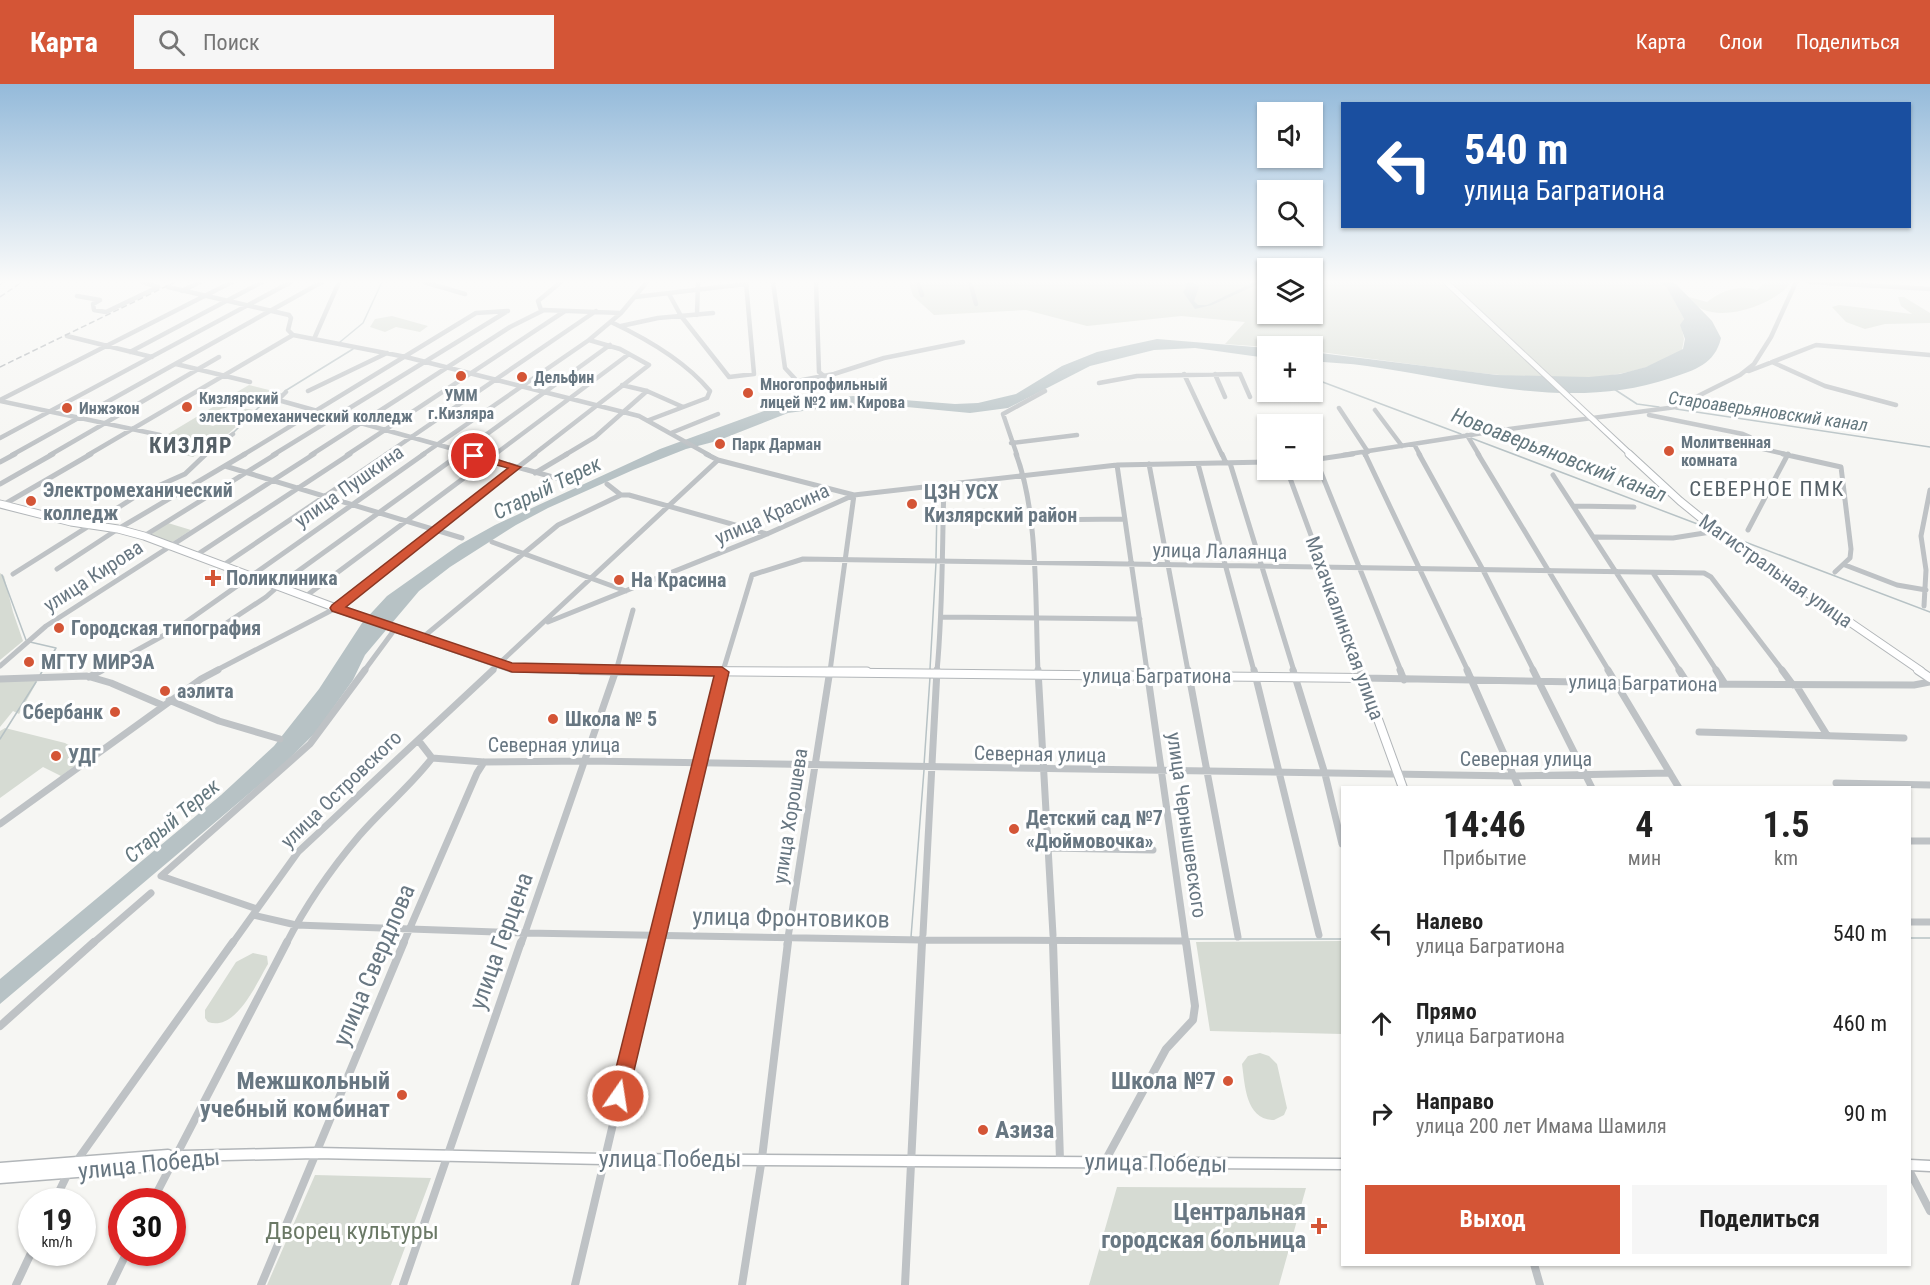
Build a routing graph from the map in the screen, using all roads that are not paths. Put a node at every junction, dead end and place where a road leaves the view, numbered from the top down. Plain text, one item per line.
1 (76, 338) edge
2 (120, 338) edge
3 (156, 338) edge
4 (188, 338) edge
5 (221, 338) edge
6 (287, 338) edge
7 (309, 338) edge
8 (435, 338) edge
9 (462, 338) edge
10 (492, 338) edge
11 (523, 338) edge
12 (556, 338) edge
13 (591, 338) edge
14 (638, 338) edge
15 (698, 338) edge
16 (752, 338) edge
17 (781, 338) edge
18 (818, 338) edge
19 (1505, 338) edge
20 (1769, 338) edge
21 (314, 339) joint
22 (589, 340) junction
23 (963, 342) dead end
24 (106, 345) junction
25 (610, 345) junction
26 (130, 352) junction
27 (387, 353) junction
28 (629, 354) junction
29 (1930, 355) edge
30 (152, 357) junction
31 (219, 357) dead end
32 (405, 357) junction
33 (422, 362) junction
34 (1772, 362) junction
35 (175, 364) junction
36 (446, 367) junction
37 (198, 370) junction
38 (469, 374) junction
39 (1184, 374) junction
40 (1215, 374) junction
41 (224, 375) junction
42 (1740, 375) junction
43 (824, 376) junction
44 (495, 380) junction
45 (250, 382) dead end
46 (1099, 383) dead end
47 (622, 385) junction
48 (520, 386) junction
49 (647, 391) junction
50 (1045, 391) dead end
51 (285, 392) dead end
52 (308, 392) dead end
53 (544, 392) junction
54 (1224, 397) dead end
55 (1250, 397) dead end
56 (569, 399) junction
57 (0, 400) edge
58 (595, 405) junction
59 (1896, 405) dead end
60 (683, 407) junction
61 (1340, 408) dead end
62 (1375, 410) dead end
63 (317, 411) junction
64 (47, 412) junction
65 (624, 412) junction
66 (1643, 413) junction
67 (718, 414) dead end
68 (335, 416) junction
69 (78, 419) junction
70 (1591, 419) junction
71 (649, 420) junction
72 (105, 423) junction
73 (360, 424) junction
74 (133, 429) junction
75 (384, 430) junction
76 (233, 434) dead end
77 (160, 435) dead end
78 (674, 435) junction
79 (1077, 435) dead end
80 (1467, 435) junction
81 (409, 437) junction
82 (0, 438) edge
83 (1011, 443) junction
84 (1414, 444) junction
85 (436, 445) junction
86 (1402, 446) junction
87 (1366, 452) junction
88 (462, 453) junction
89 (1788, 454) junction
90 (488, 459) junction
91 (1323, 459) edge
92 (718, 460) junction
93 (0, 462) edge
94 (1257, 462) edge
95 (1228, 463) junction
96 (1149, 464) junction
97 (1198, 464) junction
98 (1117, 465) junction
99 (225, 466) junction
100 (516, 467) junction
101 (246, 472) junction
102 (535, 473) junction
103 (1024, 474) junction
104 (1553, 475) dead end
105 (272, 480) junction
106 (1291, 480) edge
107 (1322, 480) edge
108 (571, 482) dead end
109 (0, 484) edge
110 (608, 484) dead end
111 (944, 484) junction
112 (297, 488) junction
113 (1930, 490) edge
114 (621, 495) junction
115 (854, 495) junction
116 (324, 496) junction
117 (1, 504) edge
118 (352, 505) junction
119 (667, 506) junction
120 (1574, 506) junction
121 (1634, 507) dead end
122 (380, 513) junction
123 (1125, 519) junction
124 (1032, 520) junction
125 (408, 521) junction
126 (92, 526) junction
127 (118, 529) junction
128 (436, 530) junction
129 (1748, 530) dead end
130 (1718, 531) junction
131 (767, 534) junction
132 (144, 536) junction
133 (1595, 537) junction
134 (462, 538) dead end
135 (492, 542) dead end
136 (169, 546) junction
137 (524, 554) junction
138 (195, 556) junction
139 (847, 560) junction
140 (941, 562) junction
141 (1034, 563) junction
142 (1132, 565) junction
143 (1167, 565) junction
144 (1845, 565) junction
145 (222, 566) junction
146 (1225, 566) junction
147 (1261, 567) junction
148 (1323, 568) junction
149 (1359, 568) junction
150 (57, 569) dead end
151 (1419, 569) junction
152 (1483, 570) junction
153 (1550, 571) junction
154 (1617, 572) junction
155 (1835, 572) dead end
156 (1653, 573) junction
157 (13, 574) dead end
158 (250, 576) junction
159 (590, 578) junction
160 (278, 586) junction
161 (1926, 590) junction
162 (626, 591) junction
163 (306, 596) junction
164 (1924, 606) dead end
165 (336, 608) junction
166 (633, 610) dead end
167 (942, 617) junction
168 (1035, 617) junction
169 (1140, 619) junction
170 (543, 624) junction
171 (393, 628) junction
172 (210, 634) dead end
173 (422, 638) junction
174 (500, 664) junction
175 (0, 666) edge
176 (617, 671) junction
177 (830, 671) junction
178 (722, 672) junction
179 (937, 673) junction
180 (1038, 675) junction
181 (1149, 675) junction
182 (1190, 675) junction
183 (89, 677) junction
184 (1256, 677) junction
185 (1294, 677) junction
186 (1363, 678) junction
187 (0, 680) edge
188 (1404, 680) junction
189 (1930, 680) edge
190 (1472, 681) junction
191 (1540, 682) junction
192 (1615, 683) junction
193 (1688, 684) junction
194 (1725, 684) junction
195 (1794, 685) junction
196 (169, 700) junction
197 (162, 705) junction
198 (1699, 732) dead end
199 (1827, 735) junction
200 (1905, 738) dead end
201 (280, 739) dead end
202 (418, 740) junction
203 (432, 758) junction
204 (588, 761) junction
205 (484, 762) junction
206 (702, 764) junction
207 (815, 765) junction
208 (933, 769) junction
209 (1044, 771) junction
210 (1163, 772) junction
211 (1208, 772) junction
212 (1279, 773) junction
213 (1325, 774) junction
214 (1670, 774) junction
215 (1398, 775) junction
216 (1514, 776) junction
217 (1587, 776) junction
218 (1836, 783) dead end
219 (1930, 785) edge
220 (1402, 786) edge
221 (1518, 786) edge
222 (1592, 786) edge
223 (1678, 786) edge
224 (0, 824) edge
225 (1341, 840) edge
226 (1911, 841) edge
227 (1930, 841) edge
228 (1048, 848) junction
229 (1153, 850) dead end
230 (151, 893) dead end
231 (255, 912) junction
232 (1911, 922) edge
233 (1930, 922) edge
234 (296, 925) junction
235 (409, 930) junction
236 (525, 933) junction
237 (1319, 934) dead end
238 (656, 935) junction
239 (923, 937) junction
240 (1238, 937) dead end
241 (788, 938) junction
242 (1053, 938) junction
243 (1186, 941) junction
244 (0, 1026) edge
245 (317, 1153) junction
246 (175, 1156) junction
247 (444, 1156) junction
248 (604, 1158) junction
249 (762, 1159) junction
250 (910, 1160) junction
251 (1060, 1160) junction
252 (75, 1162) junction
253 (1104, 1162) junction
254 (1341, 1163) edge
255 (1911, 1165) edge
256 (1930, 1165) edge
257 (0, 1168) edge
258 (69, 1172) junction
259 (1911, 1174) edge
260 (0, 1178) edge
261 (61, 1188) edge
262 (159, 1188) edge
263 (1930, 1211) edge
264 (25, 1266) edge
265 (120, 1266) edge
266 (1534, 1266) edge
267 (16, 1285) edge
268 (111, 1285) edge
269 (261, 1285) edge
270 (404, 1285) edge
271 (575, 1285) edge
272 (742, 1285) edge
273 (905, 1285) edge
274 (1540, 1285) edge

1 - 24 street
2 - 24 street
3 - 26 street
4 - 30 street
5 - 35 street
6 - 41 street
7 - 21 street
8 - 32 street
9 - 33 street
10 - 36 street, улица Кирова
11 - 38 street
12 - 44 street
13 - 22 street, улица Пушкина
14 - 60 street
15 - 16 street
17 - 43 street
18 - 43 street
19 - 70 main road, Магистральная улица
20 - 42 street
21 - 27 street
22 - 25 street
22 - 48 street, улица Пушкина
23 - 43 street
24 - 26 street
24 - 57 street
25 - 28 street
25 - 53 street
26 - 30 street
27 - 32 street
27 - 52 street
28 - 47 street
28 - 56 street
29 - 34 street
30 - 64 street
31 - 37 street
32 - 33 street
32 - 63 street
33 - 36 street
33 - 68 street
34 - 42 street
34 - 59 street
35 - 37 street
35 - 69 street
36 - 38 street
36 - 73 street, улица Кирова
37 - 41 street
37 - 72 street
38 - 44 street
38 - 75 street
39 - 40 street
39 - 46 street
39 - 95 street
40 - 54 street
40 - 55 street
41 - 45 street
41 - 74 street
42 - 66 street
44 - 48 street
44 - 81 street
47 - 49 street
47 - 58 street
48 - 53 street
48 - 85 street, улица Пушкина
49 - 60 street
49 - 65 street
50 - 83 street
51 - 63 street
53 - 56 street
53 - 88 street
56 - 58 street
56 - 90 street
57 - 64 street
58 - 65 street
58 - 100 street
60 - 71 street
61 - 87 street
62 - 86 street
63 - 68 street
63 - 99 street
64 - 69 street
64 - 82 street
65 - 71 street
65 - 102 street
66 - 70 street
66 - 89 street
67 - 78 street
68 - 73 street
68 - 101 street
69 - 72 street
69 - 93 street
70 - 80 street
70 - 130 main road, Магистральная улица
71 - 78 street
72 - 74 street
72 - 109 street
73 - 75 street
73 - 105 street, улица Кирова
74 - 77 street
74 - 117 street
75 - 81 street
75 - 112 street
76 - 126 street
78 - 92 street
79 - 83 street
80 - 84 street
80 - 153 street
81 - 85 street
81 - 116 street
83 - 103 street
84 - 86 street
84 - 152 street
85 - 88 street
85 - 118 street, улица Пушкина
86 - 87 street
87 - 91 street
87 - 151 street
88 - 90 street
88 - 122 street
89 - 129 street
89 - 144 street
90 - 100 street
90 - 125 street
92 - 115 street
92 - 119 street, улица Островского
94 - 95 street, улица Красина
95 - 97 street, улица Красина
95 - 147 street
96 - 97 street, улица Красина
96 - 98 street, улица Красина
96 - 143 street
97 - 146 street
98 - 103 street, улица Красина
98 - 123 street, улица Чернышевского
99 - 101 street
99 - 127 street
100 - 102 street
100 - 128 street
101 - 105 street
101 - 132 street
102 - 108 street
103 - 111 street, улица Красина
103 - 124 street
104 - 120 street
105 - 112 street
105 - 136 street, улица Кирова
106 - 148 street, Махачкалинская улица
107 - 149 street
110 - 114 street
111 - 115 street, улица Красина
111 - 140 street
112 - 116 street
112 - 138 street
113 - 161 street
114 - 119 street
114 - 137 street
115 - 131 street, улица Красина
115 - 139 street, улица Хорошева
116 - 118 street
116 - 145 street
117 - 126 main road
118 - 122 street
118 - 158 street, улица Пушкина
119 - 131 street
119 - 159 street, улица Островского
120 - 121 street
120 - 133 street
122 - 125 street
122 - 160 street
123 - 124 street
123 - 142 street, улица Чернышевского
124 - 141 street
125 - 128 street
125 - 163 street
126 - 127 main road
126 - 157 street
127 - 132 main road
127 - 150 street
128 - 134 street
128 - 165 street
130 - 133 street
130 - 189 main road, Магистральная улица
131 - 162 street, улица Красина
132 - 136 main road
133 - 154 street
135 - 137 street
136 - 138 main road
136 - 175 street, улица Кирова
137 - 159 street
137 - 173 street
138 - 145 main road
139 - 140 street, улица Лалаянца
139 - 177 street, улица Хорошева
139 - 178 street, улица Лалаянца
140 - 141 street, улица Лалаянца
140 - 167 street
141 - 142 street, улица Лалаянца
141 - 168 street
142 - 143 street, улица Лалаянца
142 - 169 street, улица Чернышевского
143 - 146 street, улица Лалаянца
143 - 182 street
144 - 155 street
144 - 161 street
145 - 158 main road
146 - 147 street, улица Лалаянца
146 - 184 street
147 - 148 street, улица Лалаянца
147 - 185 street
148 - 149 street, улица Лалаянца
148 - 186 street, Махачкалинская улица
149 - 151 street, улица Лалаянца
149 - 188 street
151 - 152 street, улица Лалаянца
151 - 190 street
152 - 153 street, улица Лалаянца
152 - 191 street
153 - 154 street, улица Лалаянца
153 - 192 street
154 - 156 street, улица Лалаянца
154 - 193 street
156 - 194 street
156 - 195 street, улица Лалаянца
158 - 160 main road
158 - 183 street, улица Пушкина
159 - 162 street
159 - 170 street, улица Островского
160 - 163 main road
160 - 172 street
161 - 164 street
162 - 170 street, улица Красина
163 - 165 main road
165 - 171 main road, улица Багратиона
165 - 196 street
166 - 176 street, улица Герцена
167 - 168 street
167 - 179 street
168 - 169 street
168 - 180 street
169 - 181 street, улица Чернышевского
170 - 174 street, улица Островского
171 - 173 main road, улица Багратиона
171 - 231 street, улица Фронтовиков
173 - 174 main road, улица Багратиона
174 - 176 main road, улица Багратиона
174 - 202 street, улица Островского
176 - 178 main road, улица Багратиона
176 - 204 street, улица Герцена
177 - 178 main road, улица Багратиона
177 - 179 main road, улица Багратиона
177 - 207 street, улица Хорошева
178 - 206 street
179 - 180 main road, улица Багратиона
179 - 208 street
180 - 181 main road, улица Багратиона
180 - 209 street
181 - 182 main road, улица Багратиона
181 - 210 street, улица Чернышевского
182 - 184 main road, улица Багратиона
182 - 211 street
183 - 187 street
183 - 197 street
184 - 185 main road, улица Багратиона
184 - 212 street
185 - 186 main road, улица Багратиона
185 - 213 street
186 - 188 street, улица Багратиона
186 - 215 main road, Махачкалинская улица
188 - 190 street, улица Багратиона
189 - 195 street, улица Багратиона
190 - 191 street, улица Багратиона
190 - 216 street
191 - 192 street, улица Багратиона
191 - 217 street
192 - 193 street, улица Багратиона
192 - 214 street
193 - 194 street, улица Багратиона
194 - 195 street, улица Багратиона
195 - 199 street
196 - 197 street
196 - 201 street
197 - 224 street
198 - 199 street
199 - 200 street
202 - 203 street
202 - 231 street, улица Островского
203 - 205 street, Северная улица
203 - 234 street
204 - 205 street, Северная улица
204 - 206 street, Северная улица
204 - 236 street, улица Герцена
205 - 235 street, улица Свердлова
206 - 207 street, Северная улица
206 - 238 street
207 - 208 street, Северная улица
207 - 241 street, улица Хорошева
208 - 209 street, Северная улица
208 - 239 street
209 - 210 street, Северная улица
209 - 228 street
210 - 211 street, Северная улица
210 - 243 street, улица Чернышевского
211 - 212 street, Северная улица
211 - 240 street
212 - 213 street, Северная улица
212 - 237 street
213 - 215 street, Северная улица
213 - 225 street
214 - 217 street, Северная улица
214 - 223 street
215 - 216 street, Северная улица
215 - 220 main road, Махачкалинская улица
216 - 217 street, Северная улица
216 - 221 street
217 - 222 street
218 - 219 street
226 - 227 street
228 - 229 street
228 - 242 street
230 - 244 street
231 - 234 street, улица Фронтовиков
231 - 252 street, улица Островского
232 - 233 street
234 - 235 street, улица Фронтовиков
234 - 246 street
235 - 236 street, улица Фронтовиков
235 - 245 street, улица Свердлова
236 - 238 street, улица Фронтовиков
236 - 247 street, улица Герцена
238 - 241 street, улица Фронтовиков
238 - 248 street
239 - 241 street, улица Фронтовиков
239 - 242 street, улица Фронтовиков
239 - 250 street
241 - 249 street, улица Хорошева
242 - 243 street, улица Фронтовиков
242 - 251 street
243 - 253 street, улица Чернышевского
245 - 246 main road, улица Победы
245 - 247 main road, улица Победы
245 - 269 street, улица Свердлова
246 - 252 main road, улица Победы
246 - 258 main road, улица Победы
246 - 262 street
247 - 248 main road, улица Победы
247 - 270 street, улица Герцена
248 - 249 main road, улица Победы
248 - 271 street
249 - 250 main road, улица Победы
249 - 272 street, улица Хорошева
250 - 251 main road, улица Победы
250 - 253 main road, улица Победы
250 - 273 street
251 - 253 main road, улица Победы
252 - 257 main road, улица Победы
252 - 258 street, улица Островского
253 - 254 main road, улица Победы
255 - 256 main road
258 - 260 main road, улица Победы
258 - 261 street, улица Островского
259 - 263 street
264 - 267 street
265 - 268 street
266 - 274 street

